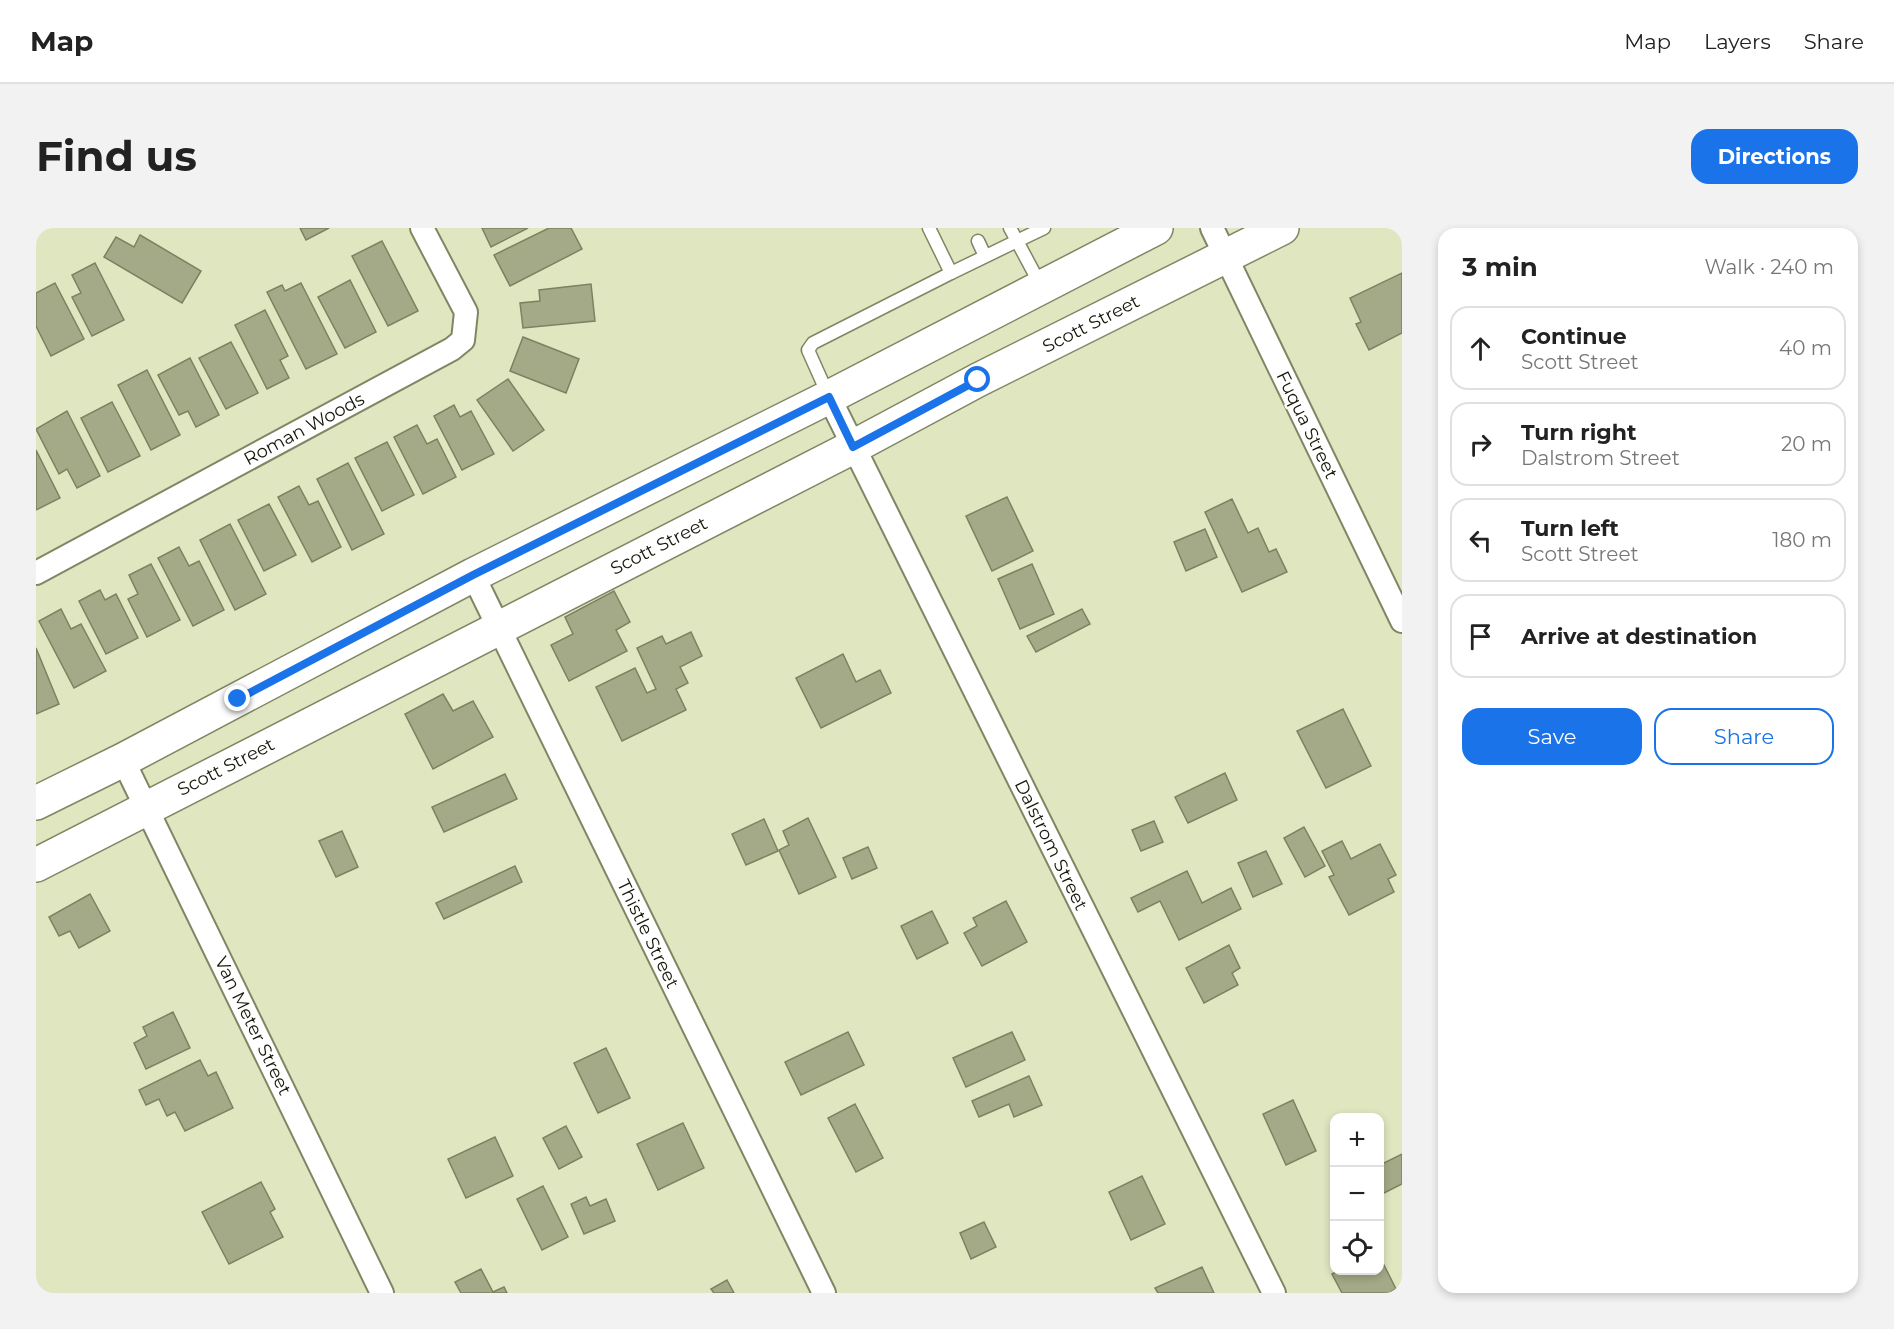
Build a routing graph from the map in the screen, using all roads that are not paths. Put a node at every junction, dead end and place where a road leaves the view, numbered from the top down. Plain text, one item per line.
1 (422, 228) edge
2 (929, 228) edge
3 (1010, 228) edge
4 (1043, 228) edge
5 (1156, 228) edge
6 (1282, 228) edge
7 (978, 241) dead end
8 (1017, 241) junction
9 (1219, 242) edge
10 (985, 256) junction
11 (951, 273) junction
12 (1041, 287) junction
13 (829, 397) junction
14 (853, 447) junction
15 (36, 573) edge
16 (473, 575) junction
17 (1402, 621) edge
18 (499, 628) junction
19 (123, 760) junction
20 (36, 803) edge
21 (147, 807) junction
22 (36, 865) edge
23 (382, 1293) edge
24 (824, 1293) edge
25 (1274, 1293) edge

1 - 15 street, Roman Woods
2 - 11 lane
3 - 8 lane
4 - 8 lane
5 - 12 main road
6 - 9 main road, Scott Street
7 - 10 lane
8 - 10 lane
8 - 12 lane
9 - 14 main road, Scott Street
9 - 17 street, Fuqua Street
10 - 11 lane
11 - 13 lane
12 - 13 main road
13 - 14 street, Dalstrom Street
13 - 16 main road
14 - 18 main road, Scott Street
14 - 25 street, Dalstrom Street
16 - 18 street, Thistle Street
16 - 19 main road
18 - 21 main road, Scott Street
18 - 24 street, Thistle Street
19 - 20 main road
19 - 21 street, Van Meter Street
21 - 22 main road, Scott Street
21 - 23 street, Van Meter Street

